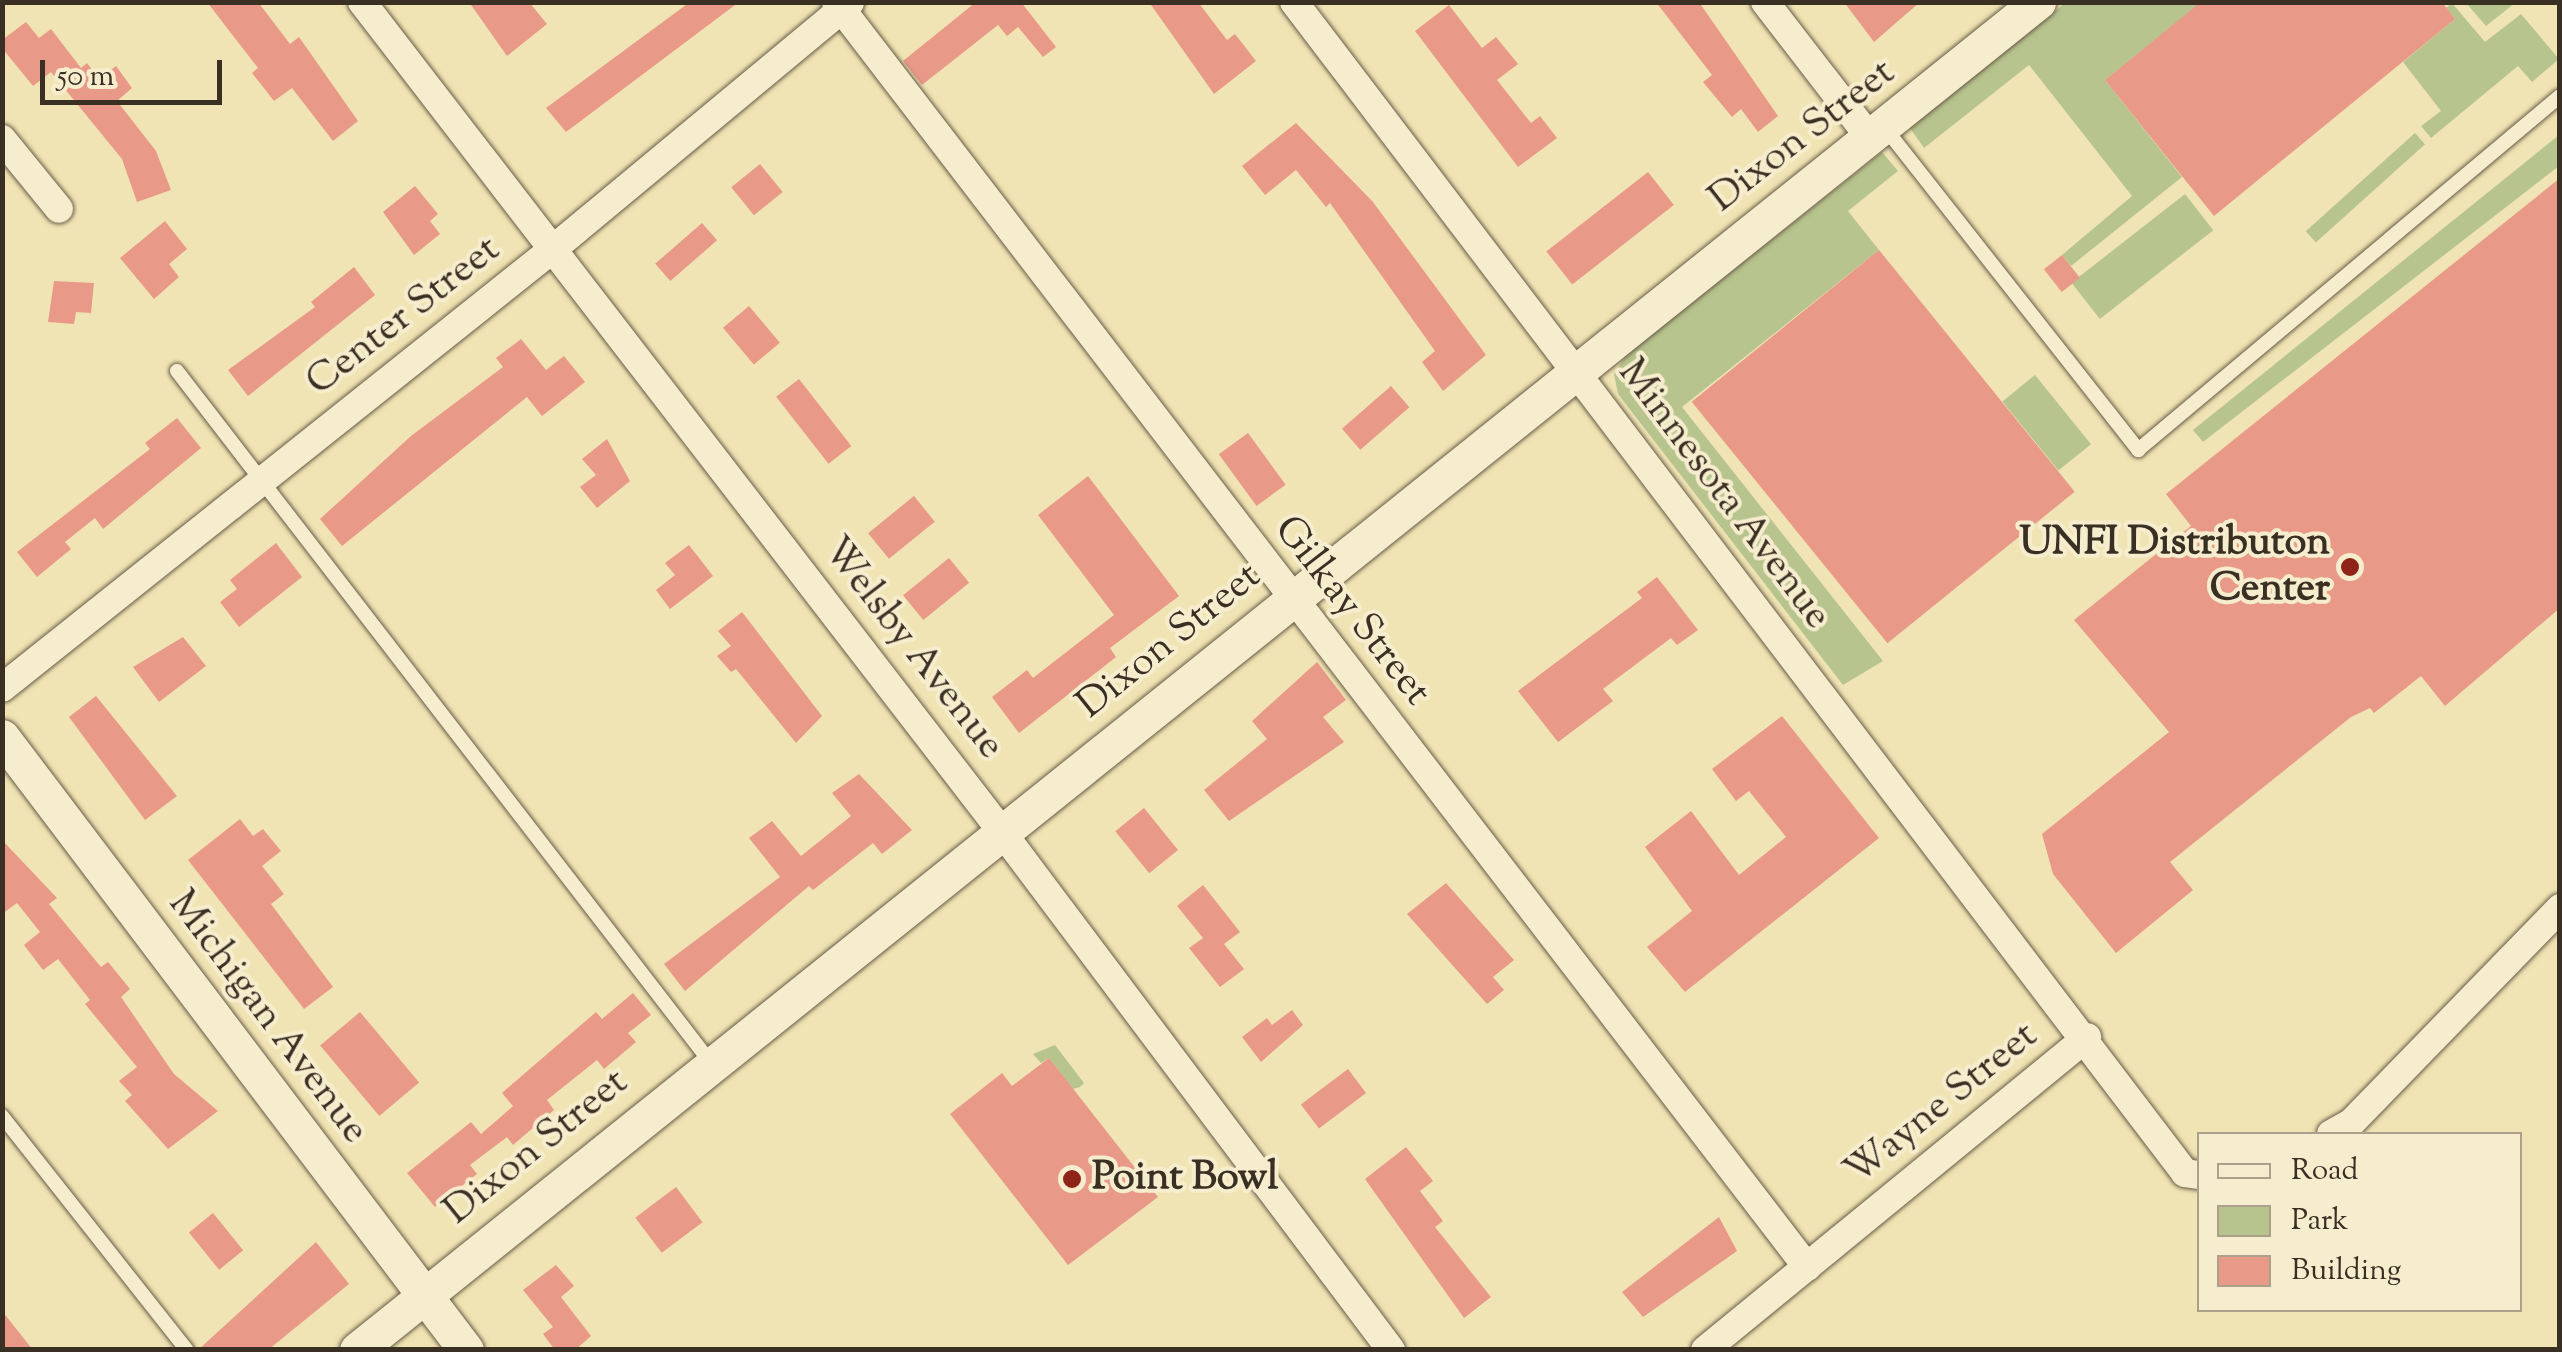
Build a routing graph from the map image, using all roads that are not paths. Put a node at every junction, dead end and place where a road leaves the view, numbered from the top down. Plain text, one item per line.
1 (362, 2) edge
2 (1294, 2) edge
3 (1765, 2) edge
4 (2038, 2) edge
5 (843, 5) edge
6 (2560, 96) edge
7 (1878, 134) junction
8 (2, 139) edge
9 (59, 209) dead end
10 (553, 250) junction
11 (1576, 369) junction
12 (177, 370) dead end
13 (262, 482) junction
14 (1290, 599) junction
15 (2, 688) edge
16 (2, 737) edge
17 (1002, 832) junction
18 (2560, 908) edge
19 (2088, 1037) junction
20 (712, 1063) junction
21 (2, 1116) edge
22 (2335, 1132) edge
23 (2197, 1175) edge
24 (1807, 1267) junction
25 (422, 1294) junction
26 (187, 1350) edge
27 (356, 1350) edge
28 (466, 1350) edge
29 (1391, 1350) edge
30 (1706, 1350) edge

1 - 10 street, Welsby Avenue
2 - 11 street, Minnesota Avenue
3 - 7 street
4 - 7 street, Dixon Street
5 - 10 street, Center Street
5 - 14 street, Gilkay Street
6 - 7 lane
7 - 11 street, Dixon Street
8 - 9 street
10 - 13 street, Center Street
10 - 17 street, Welsby Avenue
11 - 14 street, Dixon Street
11 - 19 street, Minnesota Avenue
12 - 13 lane
13 - 15 street, Center Street
13 - 20 lane
14 - 17 street, Dixon Street
14 - 24 street, Gilkay Street
16 - 25 street, Michigan Avenue
17 - 20 street, Dixon Street
17 - 29 street, Welsby Avenue
18 - 22 street
19 - 23 street, Wayne Street
19 - 24 street, Wayne Street
20 - 25 street, Dixon Street
21 - 26 lane
24 - 30 street, Wayne Street
25 - 27 street, Dixon Street
25 - 28 street, Michigan Avenue

